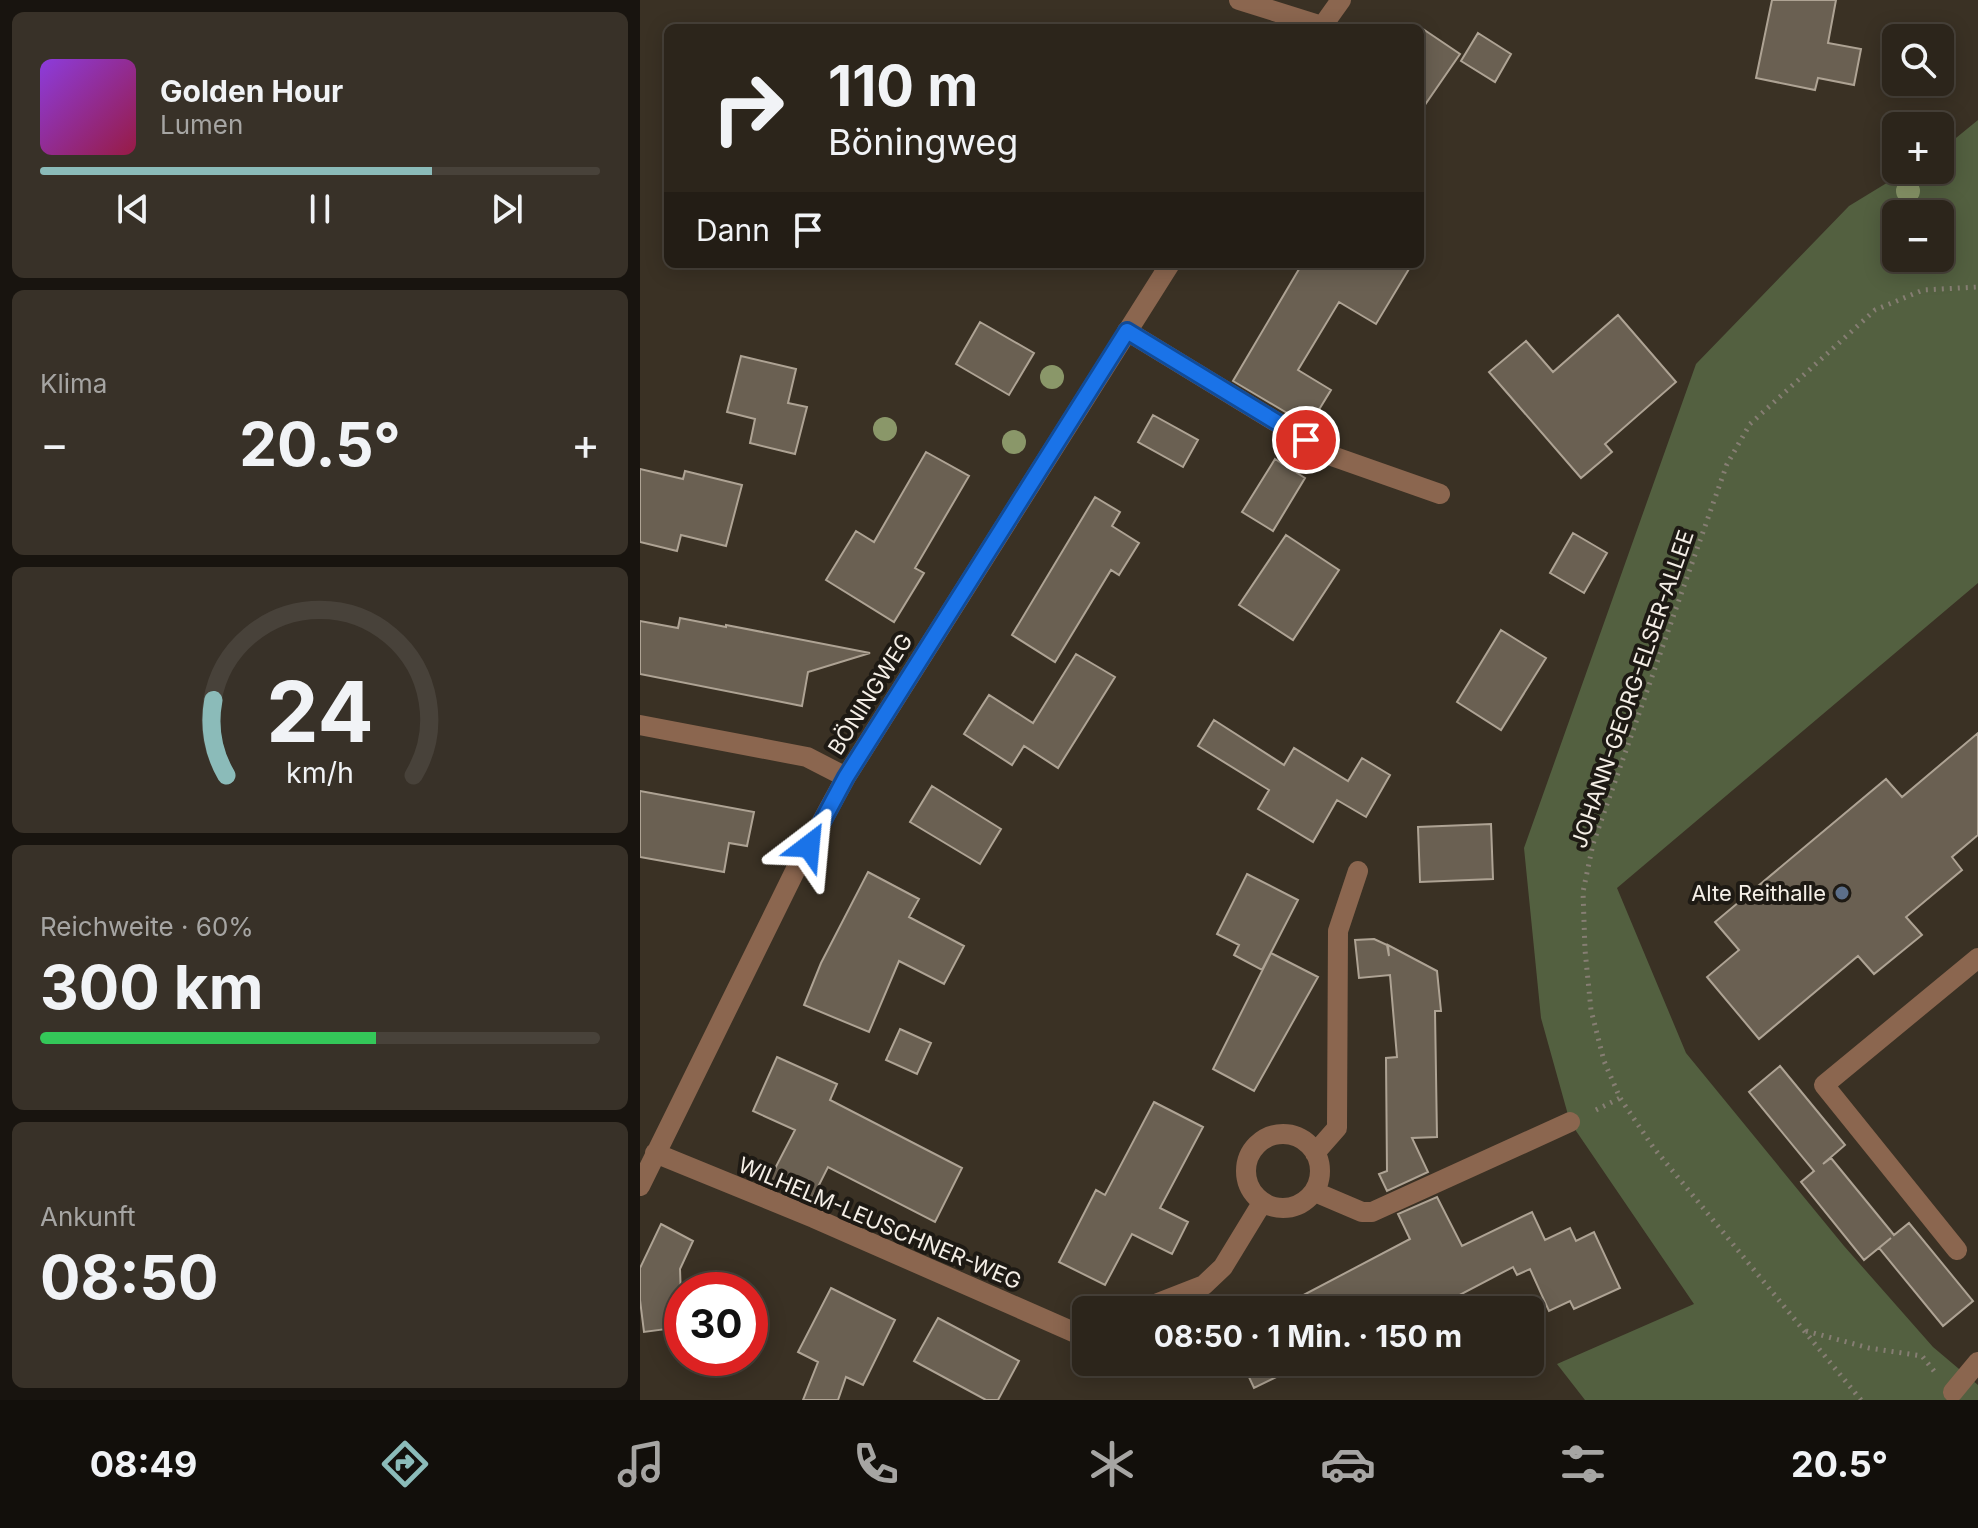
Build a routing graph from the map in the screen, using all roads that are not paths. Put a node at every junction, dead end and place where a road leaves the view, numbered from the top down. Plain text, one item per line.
1 (1239, 0) edge
2 (1341, 0) edge
3 (1313, 24) edge
4 (1324, 24) edge
5 (1167, 268) edge
6 (1127, 331) junction
7 (1440, 494) dead end
8 (640, 725) edge
9 (846, 777) junction
10 (1358, 871) dead end
11 (1978, 958) edge
12 (1570, 1122) dead end
13 (655, 1153) junction
14 (1315, 1153) junction
15 (640, 1186) edge
16 (1315, 1192) junction
17 (1262, 1203) junction
18 (1957, 1250) dead end
19 (1176, 1296) edge
20 (1072, 1331) edge
21 (1978, 1362) edge
22 (1953, 1392) dead end

1 - 3 street
2 - 4 street
5 - 6 street, BÖNINGWEG
6 - 7 street
6 - 9 street, BÖNINGWEG
8 - 9 street
9 - 13 street, BÖNINGWEG
10 - 14 street
11 - 18 street
12 - 16 street
13 - 15 street, BÖNINGWEG
13 - 20 street, WILHELM-LEUSCHNER-WEG
14 - 16 street
14 - 17 street
16 - 17 street
17 - 19 street
21 - 22 street

